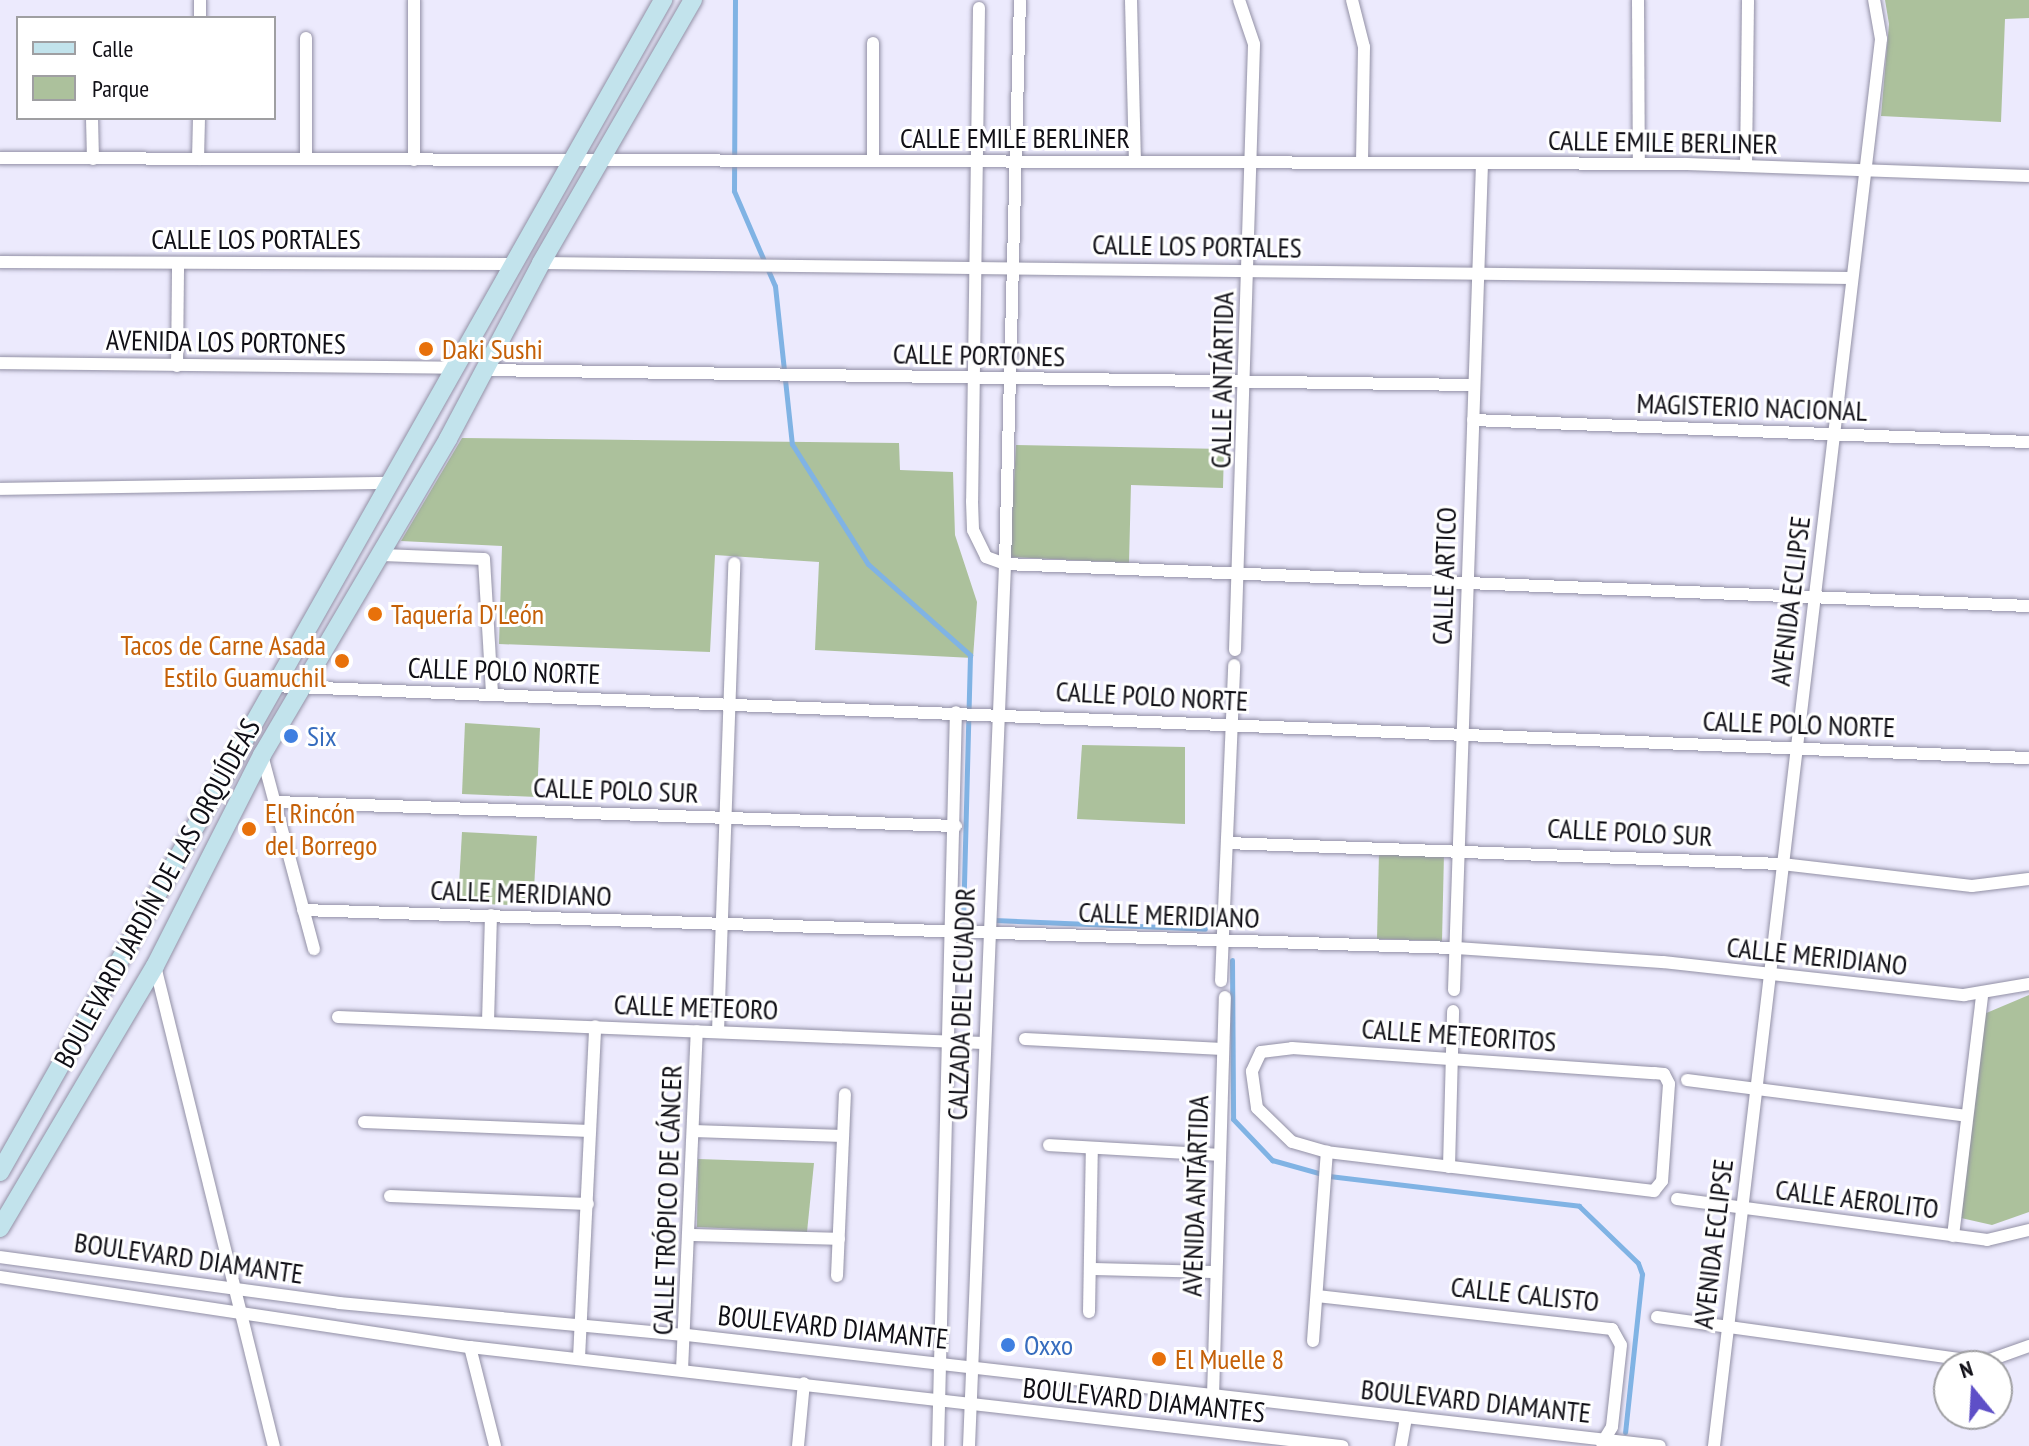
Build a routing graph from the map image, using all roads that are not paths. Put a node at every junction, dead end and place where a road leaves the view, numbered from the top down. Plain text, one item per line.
1 (414, 0) edge
2 (663, 0) edge
3 (693, 0) edge
4 (1020, 0) edge
5 (1131, 0) edge
6 (1239, 0) edge
7 (1352, 0) edge
8 (1638, 0) edge
9 (1748, 0) edge
10 (1874, 0) edge
11 (979, 8) dead end
12 (306, 38) dead end
13 (873, 43) dead end
14 (92, 120) edge
15 (199, 120) edge
16 (0, 158) edge
17 (93, 159) junction
18 (198, 159) junction
19 (306, 159) junction
20 (414, 160) junction
21 (572, 160) junction
22 (599, 160) junction
23 (873, 161) junction
24 (978, 162) junction
25 (1011, 162) junction
26 (1135, 162) junction
27 (1251, 163) junction
28 (1362, 163) junction
29 (1482, 163) junction
30 (1639, 164) junction
31 (1746, 166) junction
32 (1865, 170) junction
33 (2029, 176) edge
34 (0, 262) edge
35 (178, 263) junction
36 (541, 263) junction
37 (513, 264) junction
38 (976, 268) junction
39 (1010, 268) junction
40 (1249, 271) junction
41 (1478, 273) junction
42 (1852, 278) junction
43 (0, 363) edge
44 (177, 366) junction
45 (452, 368) junction
46 (483, 370) junction
47 (974, 379) junction
48 (1008, 379) junction
49 (1246, 384) junction
50 (1474, 385) junction
51 (1473, 420) junction
52 (1834, 434) junction
53 (2029, 442) edge
54 (387, 483) junction
55 (0, 489) edge
56 (382, 555) junction
57 (734, 563) dead end
58 (1005, 564) junction
59 (1239, 571) junction
60 (1468, 581) junction
61 (1815, 594) junction
62 (2029, 606) edge
63 (1235, 650) dead end
64 (1234, 665) dead end
65 (272, 686) junction
66 (304, 687) junction
67 (492, 694) junction
68 (729, 703) junction
69 (956, 712) junction
70 (994, 713) junction
71 (1232, 724) junction
72 (1463, 734) junction
73 (1796, 748) junction
74 (262, 755) junction
75 (2029, 758) edge
76 (275, 802) junction
77 (725, 818) junction
78 (956, 826) junction
79 (1227, 843) junction
80 (1458, 847) junction
81 (1782, 864) junction
82 (2029, 879) edge
83 (303, 910) junction
84 (491, 915) junction
85 (721, 924) junction
86 (951, 932) junction
87 (987, 933) junction
88 (1222, 941) junction
89 (1455, 948) junction
90 (314, 949) dead end
91 (155, 966) junction
92 (1769, 976) junction
93 (1221, 981) dead end
94 (2029, 984) edge
95 (1454, 990) dead end
96 (1982, 996) junction
97 (1225, 997) dead end
98 (1453, 1011) dead end
99 (338, 1017) dead end
100 (488, 1022) junction
101 (595, 1026) junction
102 (697, 1031) junction
103 (718, 1032) junction
104 (1025, 1039) dead end
105 (949, 1042) junction
106 (983, 1043) junction
107 (1223, 1049) junction
108 (1452, 1058) junction
109 (1687, 1080) dead end
110 (1755, 1088) junction
111 (845, 1094) dead end
112 (1967, 1116) junction
113 (364, 1122) dead end
114 (590, 1131) junction
115 (693, 1131) junction
116 (843, 1136) junction
117 (1049, 1145) dead end
118 (1092, 1148) junction
119 (1220, 1155) junction
120 (1326, 1158) junction
121 (1449, 1167) junction
122 (0, 1172) edge
123 (390, 1196) dead end
124 (1677, 1199) dead end
125 (588, 1204) junction
126 (1741, 1208) junction
127 (0, 1228) edge
128 (2029, 1230) edge
129 (689, 1235) junction
130 (1953, 1236) junction
131 (839, 1239) junction
132 (0, 1257) edge
133 (1090, 1269) junction
134 (1216, 1272) junction
135 (837, 1276) dead end
136 (0, 1277) edge
137 (235, 1287) junction
138 (1317, 1296) junction
139 (240, 1311) junction
140 (1089, 1312) dead end
141 (1657, 1317) dead end
142 (583, 1324) junction
143 (1727, 1327) junction
144 (687, 1335) junction
145 (1313, 1341) dead end
146 (2029, 1346) edge
147 (470, 1347) junction
148 (579, 1358) junction
149 (942, 1364) junction
150 (974, 1367) junction
151 (682, 1370) junction
152 (804, 1383) junction
153 (1213, 1396) junction
154 (940, 1401) junction
155 (972, 1406) junction
156 (1406, 1417) junction
157 (1603, 1442) edge
158 (274, 1446) edge
159 (495, 1446) edge
160 (798, 1446) edge
161 (938, 1446) edge
162 (969, 1446) edge
163 (1334, 1446) edge
164 (1401, 1446) edge
165 (1660, 1446) edge
166 (1714, 1446) edge

1 - 20 street
2 - 21 street, BOULEVARD JARDÍN DE LAS ORQUÍDEAS
3 - 22 street, BOULEVARD JARDÍN DE LAS ORQUÍDEAS
4 - 25 street, CALZADA DEL ECUADOR
5 - 26 street
6 - 27 street, CALLE ANTÁRTIDA
7 - 28 street
8 - 30 street
9 - 31 street
10 - 32 street, AVENIDA ECLIPSE
11 - 24 street
12 - 19 street
13 - 23 street
14 - 17 street
15 - 18 street
16 - 17 street, CALLE EMILE BERLINER
17 - 18 street, CALLE EMILE BERLINER
18 - 19 street, CALLE EMILE BERLINER
19 - 20 street, CALLE EMILE BERLINER
20 - 21 street, CALLE EMILE BERLINER
21 - 22 street, CALLE EMILE BERLINER
21 - 37 street, BOULEVARD JARDÍN DE LAS ORQUÍDEAS
22 - 23 street, CALLE EMILE BERLINER
22 - 36 street, BOULEVARD JARDÍN DE LAS ORQUÍDEAS
23 - 24 street, CALLE EMILE BERLINER
24 - 25 street, CALLE EMILE BERLINER
24 - 38 street
25 - 26 street, CALLE EMILE BERLINER
25 - 39 street, CALZADA DEL ECUADOR
26 - 27 street, CALLE EMILE BERLINER
27 - 28 street, CALLE EMILE BERLINER
27 - 40 street, CALLE ANTÁRTIDA
28 - 29 street, CALLE EMILE BERLINER
29 - 30 street, CALLE EMILE BERLINER
29 - 41 street, CALLE ARTICO
30 - 31 street, CALLE EMILE BERLINER
31 - 32 street, CALLE EMILE BERLINER
32 - 33 street, CALLE EMILE BERLINER
32 - 42 street, AVENIDA ECLIPSE
34 - 35 street, CALLE LOS PORTALES
35 - 37 street, CALLE LOS PORTALES
35 - 44 street
36 - 38 street, CALLE LOS PORTALES
36 - 46 street, BOULEVARD JARDÍN DE LAS ORQUÍDEAS
37 - 45 street, BOULEVARD JARDÍN DE LAS ORQUÍDEAS
38 - 39 street, CALLE LOS PORTALES
38 - 47 street
39 - 40 street, CALLE LOS PORTALES
39 - 48 street, CALZADA DEL ECUADOR
40 - 41 street, CALLE LOS PORTALES
40 - 49 street, CALLE ANTÁRTIDA
41 - 42 street, CALLE LOS PORTALES
41 - 50 street, CALLE ARTICO
42 - 52 street, AVENIDA ECLIPSE
43 - 44 street, AVENIDA LOS PORTONES
44 - 45 street, AVENIDA LOS PORTONES
45 - 54 street, BOULEVARD JARDÍN DE LAS ORQUÍDEAS
46 - 47 street, CALLE PORTONES
46 - 56 street, BOULEVARD JARDÍN DE LAS ORQUÍDEAS
47 - 48 street, CALLE PORTONES
47 - 58 street
48 - 49 street, CALLE PORTONES
48 - 58 street, CALZADA DEL ECUADOR
49 - 50 street, CALLE PORTONES
49 - 59 street, CALLE ANTÁRTIDA
50 - 51 street, CALLE ARTICO
51 - 52 street, MAGISTERIO NACIONAL
51 - 60 street, CALLE ARTICO
52 - 53 street, MAGISTERIO NACIONAL
52 - 61 street, AVENIDA ECLIPSE
54 - 55 street
54 - 65 street, BOULEVARD JARDÍN DE LAS ORQUÍDEAS
56 - 66 street, BOULEVARD JARDÍN DE LAS ORQUÍDEAS
56 - 67 street
57 - 68 street
58 - 59 street
58 - 70 street, CALZADA DEL ECUADOR
59 - 60 street
59 - 63 street
60 - 61 street
60 - 72 street, CALLE ARTICO
61 - 62 street
61 - 73 street, AVENIDA ECLIPSE
64 - 71 street
65 - 66 street, CALLE POLO NORTE
65 - 122 street, BOULEVARD JARDÍN DE LAS ORQUÍDEAS
66 - 67 street, CALLE POLO NORTE
66 - 74 street, BOULEVARD JARDÍN DE LAS ORQUÍDEAS
67 - 68 street, CALLE POLO NORTE
68 - 69 street, CALLE POLO NORTE
68 - 77 street
69 - 70 street, CALLE POLO NORTE
69 - 78 street, CALZADA DEL ECUADOR
70 - 71 street, CALLE POLO NORTE
70 - 87 street, CALZADA DEL ECUADOR
71 - 72 street, CALLE POLO NORTE
71 - 79 street
72 - 73 street, CALLE POLO NORTE
72 - 80 street, CALLE ARTICO
73 - 75 street, CALLE POLO NORTE
73 - 81 street, AVENIDA ECLIPSE
74 - 76 street
74 - 91 street, BOULEVARD JARDÍN DE LAS ORQUÍDEAS
76 - 77 street, CALLE POLO SUR
76 - 83 street
77 - 78 street, CALLE POLO SUR
77 - 85 street
78 - 86 street, CALZADA DEL ECUADOR
79 - 80 street, CALLE POLO SUR
79 - 88 street
80 - 81 street, CALLE POLO SUR
80 - 89 street, CALLE ARTICO
81 - 82 street, CALLE POLO SUR
81 - 92 street, AVENIDA ECLIPSE
83 - 84 street, CALLE MERIDIANO
83 - 90 street
84 - 85 street, CALLE MERIDIANO
84 - 100 street
85 - 86 street, CALLE MERIDIANO
85 - 103 street
86 - 87 street, CALLE MERIDIANO
86 - 105 street, CALZADA DEL ECUADOR
87 - 88 street, CALLE MERIDIANO
87 - 106 street, CALZADA DEL ECUADOR
88 - 89 street, CALLE MERIDIANO
88 - 93 street
89 - 92 street, CALLE MERIDIANO
89 - 95 street, CALLE ARTICO
91 - 127 street, BOULEVARD JARDÍN DE LAS ORQUÍDEAS
91 - 137 street
92 - 96 street, CALLE MERIDIANO
92 - 110 street, AVENIDA ECLIPSE
94 - 96 street, CALLE MERIDIANO
96 - 112 street
97 - 107 street, AVENIDA ANTÁRTIDA
98 - 108 street
99 - 100 street
100 - 101 street
101 - 102 street, CALLE METEORO
101 - 114 street, CALLE METEORO
102 - 103 street, CALLE METEORO
102 - 115 street, CALLE TRÓPICO DE CÁNCER
103 - 105 street, CALLE METEORO
104 - 107 street
105 - 106 street, CALLE METEORO
105 - 149 street, CALZADA DEL ECUADOR
106 - 150 street, CALZADA DEL ECUADOR
107 - 119 street, AVENIDA ANTÁRTIDA
108 - 120 street, CALLE METEORITOS
108 - 121 street
108 - 121 street, CALLE METEORITOS
109 - 110 street
110 - 112 street
110 - 126 street, AVENIDA ECLIPSE
111 - 116 street
112 - 130 street
113 - 114 street
114 - 125 street, CALLE METEORO
115 - 116 street
115 - 129 street, CALLE TRÓPICO DE CÁNCER
116 - 131 street
117 - 118 street
118 - 119 street
118 - 133 street
119 - 134 street, AVENIDA ANTÁRTIDA
120 - 121 street
120 - 138 street
123 - 125 street
124 - 126 street, CALLE AEROLITO
125 - 142 street, CALLE METEORO
126 - 130 street, CALLE AEROLITO
126 - 143 street, AVENIDA ECLIPSE
128 - 130 street, CALLE AEROLITO
129 - 131 street
129 - 144 street, CALLE TRÓPICO DE CÁNCER
131 - 135 street
132 - 137 street, BOULEVARD DIAMANTE
133 - 134 street
133 - 140 street
134 - 153 street, AVENIDA ANTÁRTIDA
136 - 139 street, BOULEVARD DIAMANTE
137 - 139 street
137 - 142 street, BOULEVARD DIAMANTE
138 - 145 street
138 - 157 street, CALLE CALISTO
139 - 147 street, BOULEVARD DIAMANTE
139 - 158 street
141 - 143 street
142 - 144 street, BOULEVARD DIAMANTE
142 - 148 street, CALLE METEORO
143 - 146 street
143 - 166 street, AVENIDA ECLIPSE
144 - 149 street, BOULEVARD DIAMANTE
144 - 151 street, CALLE TRÓPICO DE CÁNCER
147 - 148 street, BOULEVARD DIAMANTE
147 - 159 street
148 - 151 street, BOULEVARD DIAMANTE
149 - 150 street, BOULEVARD DIAMANTE
149 - 154 street, CALZADA DEL ECUADOR
150 - 153 street, BOULEVARD DIAMANTE
150 - 155 street, CALZADA DEL ECUADOR
151 - 152 street, BOULEVARD DIAMANTE
152 - 154 street, BOULEVARD DIAMANTE
152 - 160 street
153 - 156 street, BOULEVARD DIAMANTE
154 - 155 street, BOULEVARD DIAMANTES
154 - 161 street, CALZADA DEL ECUADOR
155 - 162 street, CALZADA DEL ECUADOR
155 - 163 street, BOULEVARD DIAMANTES
156 - 157 street, BOULEVARD DIAMANTE
156 - 164 street
157 - 165 street, BOULEVARD DIAMANTE

